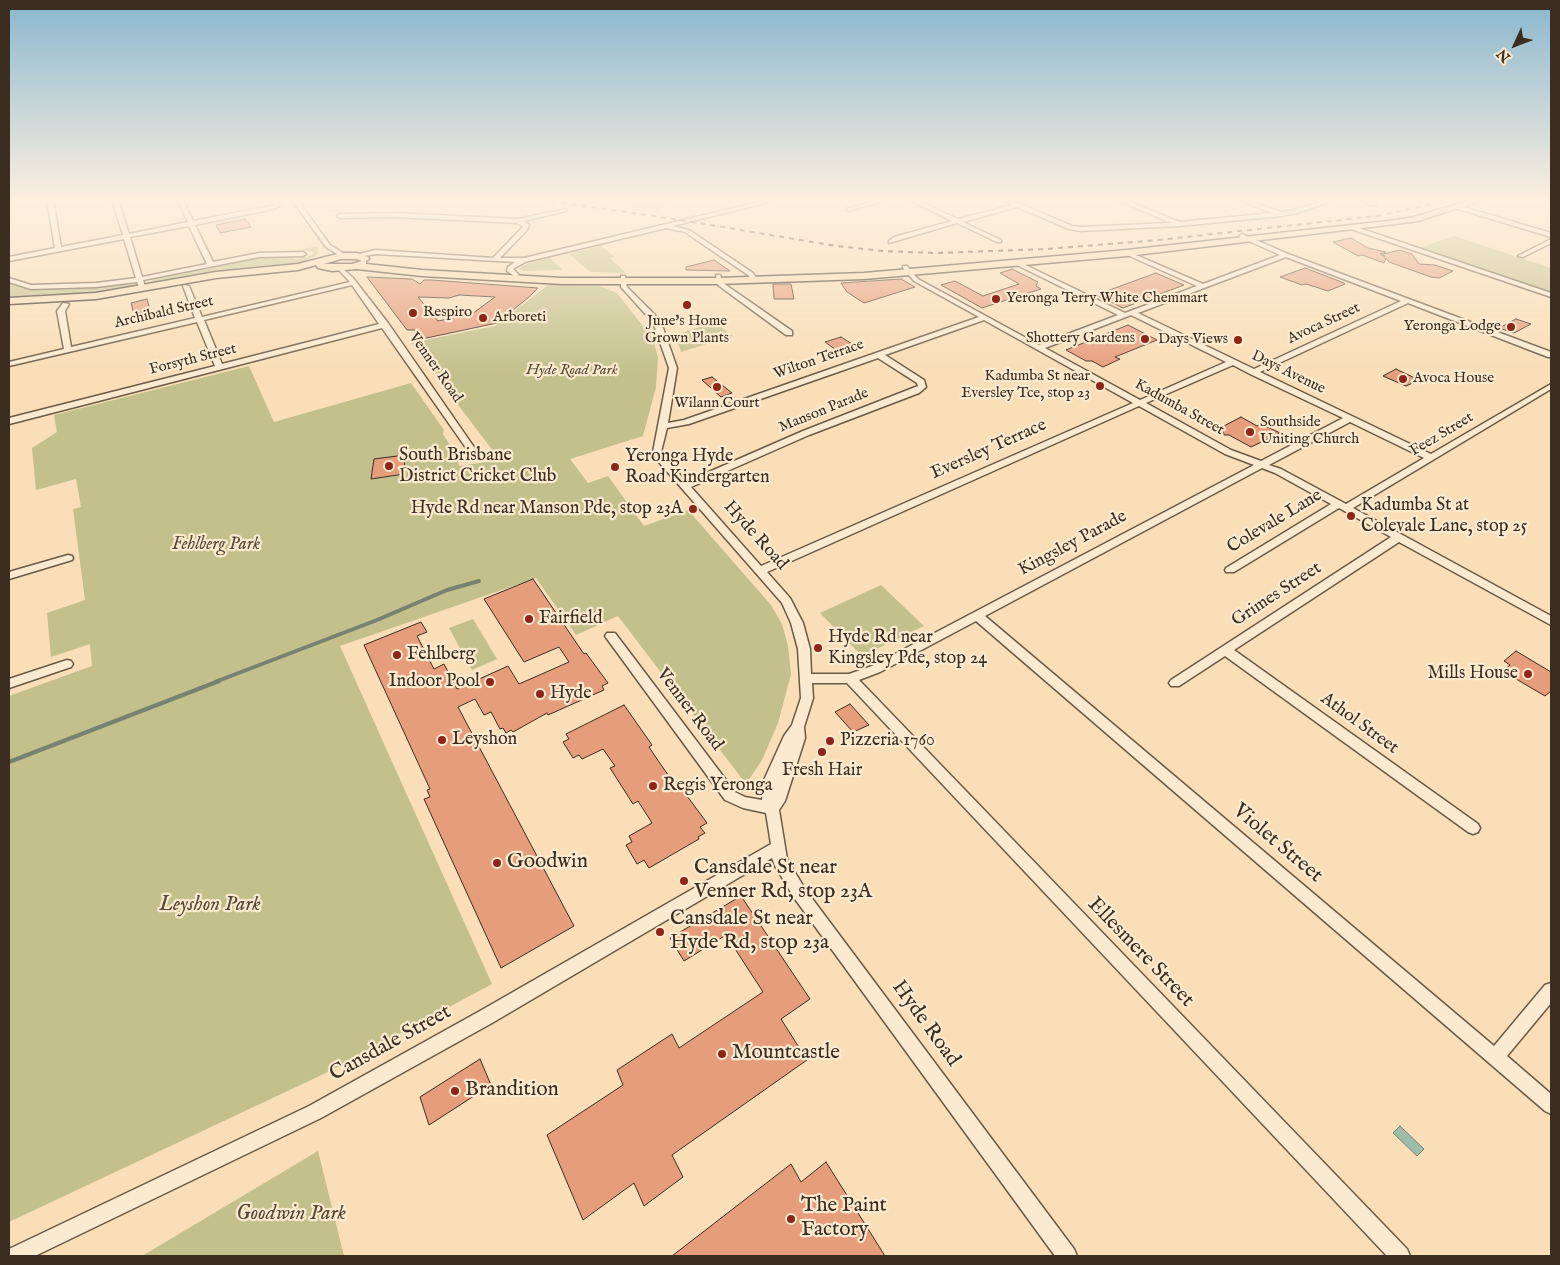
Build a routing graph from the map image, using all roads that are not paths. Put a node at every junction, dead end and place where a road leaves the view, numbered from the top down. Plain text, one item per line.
1 (134, 259) edge
2 (209, 259) edge
3 (238, 259) edge
4 (326, 259) edge
5 (338, 259) edge
6 (364, 259) joint
7 (478, 259) edge
8 (528, 259) edge
9 (727, 259) edge
10 (1011, 259) edge
11 (1052, 259) edge
12 (1141, 259) edge
13 (1275, 259) edge
14 (1297, 259) edge
15 (1443, 259) edge
16 (495, 260) joint
17 (524, 260) junction
18 (1015, 262) junction
19 (325, 263) junction
20 (211, 264) junction
21 (906, 269) junction
22 (353, 274) junction
23 (516, 275) junction
24 (752, 276) junction
25 (718, 278) junction
26 (622, 279) junction
27 (9, 280) edge
28 (141, 284) junction
29 (186, 286) junction
30 (1202, 286) junction
31 (1551, 296) edge
32 (9, 301) edge
33 (1407, 301) junction
34 (65, 304) junction
35 (9, 307) edge
36 (1128, 314) junction
37 (984, 318) junction
38 (200, 319) junction
39 (385, 325) junction
40 (789, 333) dead end
41 (1038, 348) junction
42 (68, 350) junction
43 (878, 354) junction
44 (1551, 355) edge
45 (1232, 362) junction
46 (9, 364) edge
47 (219, 367) junction
48 (1253, 372) junction
49 (1551, 386) edge
50 (1140, 403) junction
51 (1350, 418) junction
52 (9, 421) edge
53 (663, 426) junction
54 (474, 453) dead end
55 (1432, 458) junction
56 (1261, 464) junction
57 (685, 486) junction
58 (1343, 506) junction
59 (1400, 537) junction
60 (68, 558) dead end
61 (1230, 570) dead end
62 (760, 571) junction
63 (9, 576) edge
64 (976, 615) junction
65 (1551, 621) edge
66 (611, 636) dead end
67 (1225, 650) junction
68 (67, 664) dead end
69 (807, 678) junction
70 (850, 679) junction
71 (1175, 683) dead end
72 (9, 684) edge
73 (772, 808) junction
74 (1473, 828) dead end
75 (777, 848) junction
76 (1551, 991) edge
77 (1495, 1057) junction
78 (1551, 1105) edge
79 (14, 1256) edge
80 (1067, 1256) edge
81 (1400, 1256) edge

1 - 28 street
2 - 20 street
3 - 20 street
4 - 19 street
5 - 19 main road
6 - 22 main road
6 - 23 main road
7 - 16 street
8 - 17 street
9 - 24 street
10 - 21 main road
11 - 18 main road
12 - 30 street
13 - 30 street
14 - 33 street
15 - 31 street
16 - 17 street
17 - 23 street
18 - 21 main road
18 - 36 street, Days Avenue
19 - 22 main road
19 - 28 main road
19 - 29 main road
20 - 28 street
21 - 24 main road
21 - 37 street, Kadumba Street
22 - 26 main road
22 - 38 street, Archibald Street
22 - 39 street, Venner Road
23 - 26 main road
24 - 25 main road
25 - 26 main road
25 - 40 street
26 - 53 street, Hyde Road
27 - 28 street
28 - 32 main road
29 - 34 main road
29 - 38 street
30 - 36 street
33 - 44 street
33 - 48 street, Avoca Street
34 - 35 main road
34 - 42 street
36 - 41 street
36 - 45 street, Days Avenue
37 - 41 street, Kadumba Street
37 - 43 street, Wilton Terrace
38 - 42 street, Archibald Street
38 - 47 street
39 - 47 street, Forsyth Street
39 - 54 street, Venner Road
41 - 50 street, Kadumba Street
42 - 46 street, Archibald Street
43 - 53 street, Wilton Terrace
43 - 57 street, Manson Parade
45 - 48 street, Days Avenue
45 - 50 street, Eversley Terrace
47 - 52 street, Forsyth Street
48 - 51 street, Days Avenue
49 - 55 street, Feez Street
50 - 56 street, Kadumba Street
50 - 62 street, Eversley Terrace
51 - 55 street, Days Avenue
51 - 56 street, Kingsley Parade
53 - 57 street, Hyde Road
55 - 58 street, Feez Street
56 - 58 street, Kadumba Street
56 - 64 street, Kingsley Parade
57 - 62 street, Hyde Road
58 - 59 street, Kadumba Street
58 - 61 street, Colevale Lane
59 - 65 street, Kadumba Street
59 - 67 street, Grimes Street
60 - 63 street
62 - 69 street, Hyde Road
64 - 70 street, Kingsley Parade
64 - 77 street, Violet Street
66 - 73 street, Venner Road
67 - 71 street, Grimes Street
67 - 74 street, Athol Street
68 - 72 street
69 - 70 street, Kingsley Parade
69 - 73 street, Hyde Road
70 - 81 street, Ellesmere Street
73 - 75 street, Hyde Road
75 - 79 street, Cansdale Street
75 - 80 street, Hyde Road
76 - 77 street
77 - 78 street, Violet Street

